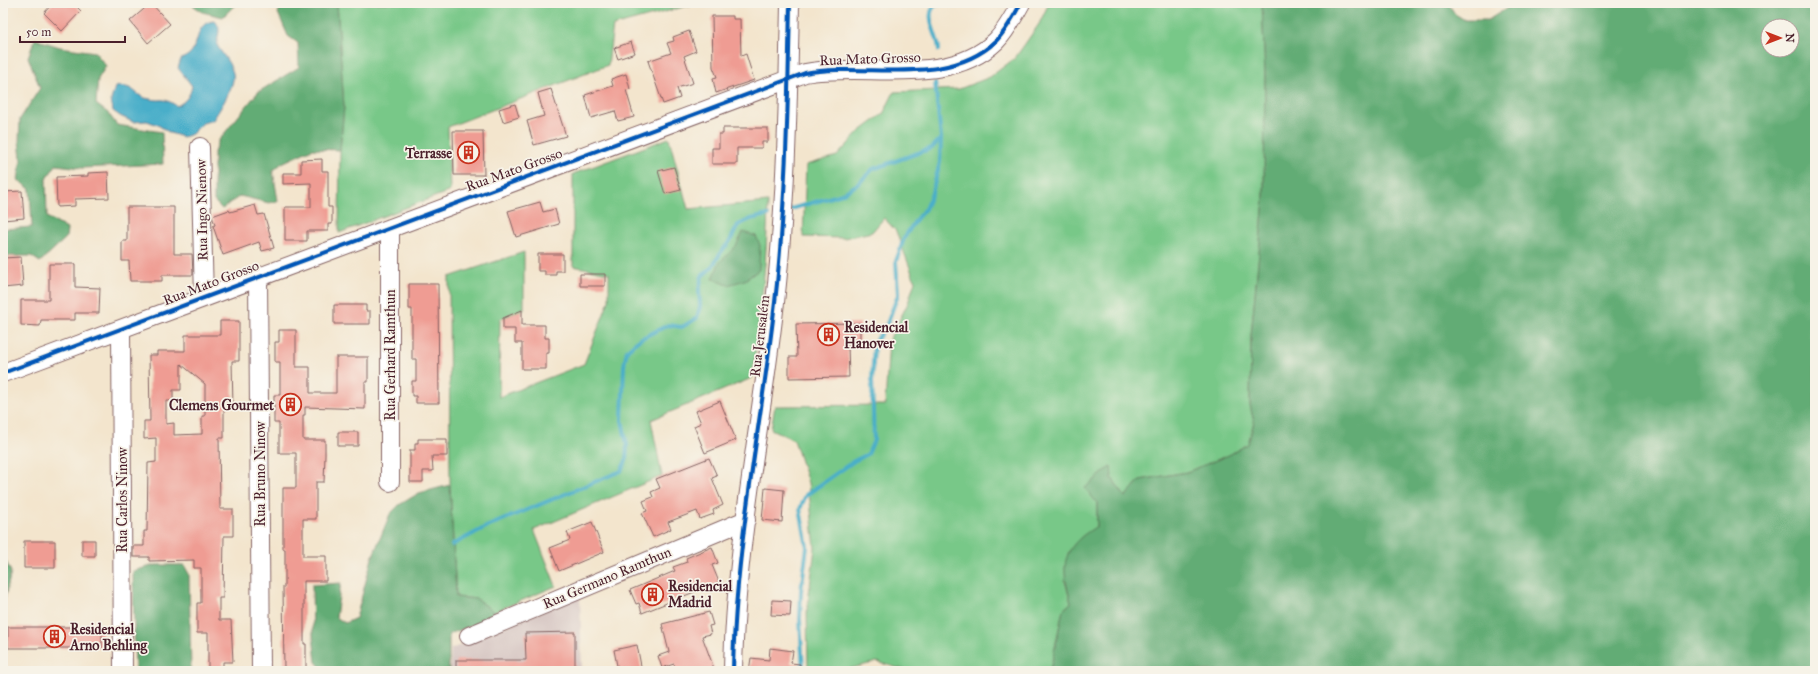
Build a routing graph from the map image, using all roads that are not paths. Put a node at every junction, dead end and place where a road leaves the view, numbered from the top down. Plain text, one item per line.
1 (790, 3) edge
2 (1021, 3) edge
3 (788, 79) junction
4 (200, 147) dead end
5 (390, 228) junction
6 (258, 277) junction
7 (204, 297) junction
8 (121, 329) junction
9 (3, 373) edge
10 (390, 482) dead end
11 (746, 520) junction
12 (469, 636) dead end
13 (123, 671) edge
14 (261, 671) edge
15 (733, 671) edge

1 - 3 street, Rua Jerusalém
2 - 3 street, Rua Mato Grosso
3 - 5 street, Rua Mato Grosso
3 - 11 street, Rua Jerusalém
4 - 7 street, Rua Ingo Nienow
5 - 6 street, Rua Mato Grosso
5 - 10 street, Rua Gerhard Ramthun
6 - 7 street, Rua Mato Grosso
6 - 14 street, Rua Bruno Ninow
7 - 8 street, Rua Mato Grosso
8 - 9 street, Rua Mato Grosso
8 - 13 street, Rua Carlos Ninow
11 - 12 street, Rua Germano Ramthun
11 - 15 street, Rua Jerusalém

